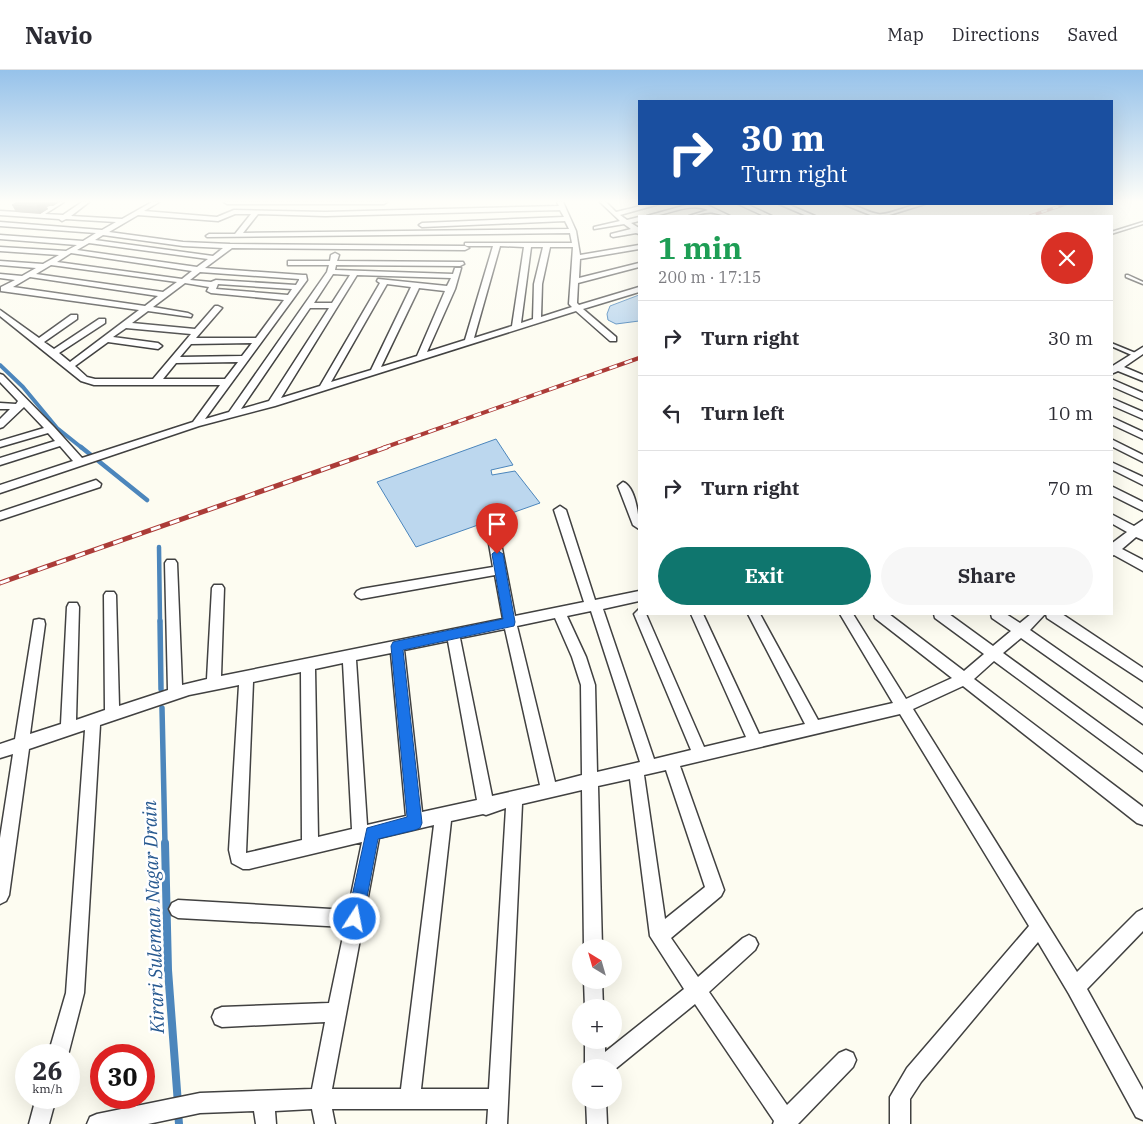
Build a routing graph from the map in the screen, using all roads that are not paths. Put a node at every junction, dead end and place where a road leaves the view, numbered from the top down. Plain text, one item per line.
1 (50, 251) edge
2 (172, 251) edge
3 (223, 251) edge
4 (300, 251) edge
5 (337, 251) edge
6 (433, 251) edge
7 (464, 251) edge
8 (495, 251) edge
9 (527, 251) edge
10 (546, 251) edge
11 (576, 251) edge
12 (616, 251) edge
13 (68, 252) junction
14 (298, 254) junction
15 (217, 256) junction
16 (335, 258) junction
17 (576, 258) junction
18 (0, 263) edge
19 (290, 263) junction
20 (460, 264) junction
21 (47, 265) junction
22 (638, 265) edge
23 (200, 270) junction
24 (227, 271) junction
25 (331, 272) junction
26 (280, 275) junction
27 (354, 275) junction
28 (0, 276) edge
29 (26, 276) junction
30 (456, 276) junction
31 (1127, 276) dead end
32 (385, 281) junction
33 (182, 282) junction
34 (574, 282) junction
35 (1143, 282) edge
36 (214, 284) junction
37 (416, 285) junction
38 (298, 287) junction
39 (450, 289) junction
40 (638, 289) edge
41 (3, 290) edge
42 (164, 296) junction
43 (290, 298) junction
44 (334, 305) junction
45 (308, 306) junction
46 (218, 308) dead end
47 (578, 308) junction
48 (147, 309) junction
49 (0, 312) edge
50 (188, 315) dead end
51 (74, 317) dead end
52 (102, 321) dead end
53 (537, 321) junction
54 (125, 325) junction
55 (516, 328) junction
56 (196, 332) junction
57 (106, 339) junction
58 (613, 339) dead end
59 (188, 340) junction
60 (259, 340) junction
61 (39, 342) junction
62 (469, 342) junction
63 (1113, 345) edge
64 (158, 346) dead end
65 (54, 353) junction
66 (1141, 354) edge
67 (420, 358) junction
68 (244, 359) junction
69 (173, 360) junction
70 (70, 366) junction
71 (1114, 369) edge
72 (374, 372) junction
73 (1143, 378) edge
74 (1, 380) edge
75 (228, 382) junction
76 (156, 383) junction
77 (1113, 383) edge
78 (323, 388) junction
79 (1143, 397) edge
80 (1113, 402) edge
81 (21, 404) junction
82 (272, 404) junction
83 (0, 406) edge
84 (232, 415) junction
85 (1143, 416) edge
86 (1113, 421) edge
87 (196, 424) junction
88 (0, 425) edge
89 (51, 430) junction
90 (1143, 436) edge
91 (62, 442) junction
92 (1113, 443) edge
93 (0, 444) edge
94 (1143, 459) edge
95 (0, 462) edge
96 (84, 462) junction
97 (1113, 465) edge
98 (1143, 481) edge
99 (96, 484) dead end
100 (623, 486) dead end
101 (0, 489) edge
102 (1113, 491) edge
103 (1143, 507) edge
104 (560, 510) dead end
105 (0, 516) edge
106 (1113, 519) edge
107 (638, 523) edge
108 (1140, 530) edge
109 (494, 538) dead end
110 (1113, 549) edge
111 (1113, 551) edge
112 (171, 563) dead end
113 (1143, 566) edge
114 (500, 570) junction
115 (218, 588) dead end
116 (361, 594) dead end
117 (110, 595) dead end
118 (637, 601) edge
119 (593, 605) junction
120 (73, 606) dead end
121 (559, 612) junction
122 (640, 615) edge
123 (697, 615) edge
124 (755, 615) edge
125 (847, 615) edge
126 (881, 615) edge
127 (941, 615) edge
128 (998, 615) edge
129 (1038, 615) edge
130 (1053, 615) edge
131 (510, 622) junction
132 (39, 624) dead end
133 (1021, 630) junction
134 (453, 634) junction
135 (397, 646) junction
136 (993, 654) junction
137 (349, 656) junction
138 (308, 664) junction
139 (1143, 675) edge
140 (246, 677) junction
141 (964, 679) junction
142 (214, 684) junction
143 (175, 693) junction
144 (903, 707) junction
145 (112, 714) junction
146 (1143, 716) edge
147 (93, 721) junction
148 (814, 728) junction
149 (68, 729) junction
150 (755, 741) junction
151 (20, 745) junction
152 (0, 752) edge
153 (700, 754) junction
154 (671, 761) junction
155 (1143, 764) edge
156 (642, 768) junction
157 (591, 780) junction
158 (549, 791) junction
159 (514, 799) junction
160 (486, 807) junction
161 (443, 817) junction
162 (1143, 817) edge
163 (415, 823) junction
164 (366, 834) junction
165 (310, 847) junction
166 (0, 894) edge
167 (178, 909) dead end
168 (1143, 918) edge
169 (355, 919) junction
170 (1039, 928) junction
171 (659, 936) junction
172 (593, 939) edge
173 (749, 944) dead end
174 (1076, 988) junction
175 (696, 990) junction
176 (337, 1012) junction
177 (222, 1016) dead end
178 (61, 1044) edge
179 (612, 1059) edge
180 (846, 1060) dead end
181 (320, 1099) junction
182 (410, 1099) junction
183 (498, 1099) junction
184 (263, 1101) junction
185 (43, 1109) edge
186 (596, 1109) edge
187 (1143, 1110) edge
188 (786, 1123) edge
189 (39, 1124) edge
190 (97, 1124) edge
191 (266, 1124) edge
192 (325, 1124) edge
193 (497, 1124) edge
194 (597, 1124) edge
195 (900, 1124) edge

1 - 13 street
2 - 15 street
3 - 15 street
4 - 14 street
5 - 16 street
6 - 16 street
7 - 20 street
8 - 62 street
9 - 55 street
10 - 53 street
11 - 17 street
12 - 17 street
13 - 21 street
13 - 23 street
14 - 15 street
14 - 16 street
14 - 19 street
15 - 23 street
16 - 19 street
16 - 20 street
16 - 25 street
17 - 34 street
18 - 21 street
19 - 26 street
20 - 30 street
21 - 29 street
21 - 33 street
22 - 34 street
23 - 24 street
23 - 33 street
24 - 26 street
24 - 36 street
25 - 27 street
25 - 45 street
26 - 38 street
27 - 30 street
27 - 32 street
27 - 44 street
28 - 29 street
29 - 41 street
29 - 42 street
30 - 39 street
31 - 35 lane
32 - 37 street
32 - 78 street
33 - 36 street
33 - 42 street
34 - 47 street
36 - 38 street
36 - 43 street
37 - 39 street
37 - 72 street
38 - 43 street
39 - 67 street
40 - 47 street
41 - 48 street
42 - 48 street
43 - 60 street
44 - 45 street
44 - 82 street
45 - 84 street
46 - 56 street
47 - 53 street
47 - 58 street
48 - 50 street
48 - 54 street
49 - 61 street
51 - 61 street
52 - 65 street
53 - 55 street
54 - 56 street
54 - 57 street
55 - 62 street
56 - 59 street
57 - 64 street
57 - 70 street
59 - 60 street
59 - 69 street
60 - 68 street
61 - 65 street
62 - 67 street
63 - 66 lane
65 - 70 street
66 - 71 street
67 - 72 street
68 - 69 street
68 - 75 street
69 - 76 street
70 - 76 street
71 - 73 street
72 - 78 street
74 - 81 street
75 - 76 street
75 - 87 street
77 - 79 street
78 - 82 street
80 - 85 street
81 - 83 street
81 - 88 street
81 - 89 street
82 - 84 street
84 - 87 street
86 - 90 street
87 - 96 street
89 - 91 street
89 - 93 street
91 - 95 street
91 - 96 street
92 - 94 street
96 - 101 street
97 - 98 street
99 - 105 street
100 - 107 street
102 - 103 street
104 - 119 street
106 - 108 street
108 - 110 street
109 - 114 street
111 - 113 street
112 - 143 street
114 - 116 street
114 - 131 street
115 - 142 street
117 - 145 street
118 - 119 street
119 - 121 street
119 - 156 street
120 - 149 street
121 - 131 street
121 - 157 street
122 - 153 street
123 - 150 street
124 - 148 street
125 - 144 street
126 - 141 street
127 - 136 street
128 - 133 street
129 - 133 street
130 - 139 street
131 - 134 street
131 - 158 street
132 - 151 street
133 - 136 street
133 - 146 street
134 - 135 street
134 - 160 street
135 - 137 street
135 - 163 street
136 - 141 street
136 - 155 street
137 - 138 street
137 - 164 street
138 - 140 street
138 - 165 street
140 - 142 street
140 - 165 street
141 - 144 street
141 - 162 street
142 - 143 street
143 - 145 street
144 - 148 street
144 - 170 street
145 - 147 street
147 - 149 street
147 - 178 street
148 - 150 street
149 - 151 street
150 - 153 street
151 - 152 street
151 - 166 street
153 - 154 street
154 - 156 street
154 - 171 street
156 - 157 street
156 - 171 street
157 - 158 street
157 - 172 street
158 - 159 street
159 - 160 street
159 - 183 street
160 - 161 street
161 - 163 street
161 - 182 street
163 - 164 street
164 - 165 street
164 - 169 street
167 - 169 street
168 - 174 street
169 - 176 street
170 - 174 street
170 - 195 street
171 - 175 street
173 - 175 street
174 - 187 street
175 - 179 street
175 - 188 street
176 - 177 street
176 - 181 street
180 - 188 street
181 - 182 street
181 - 184 street
181 - 192 street
182 - 183 street
183 - 193 street
184 - 190 street
184 - 191 street
185 - 189 street
186 - 194 street

